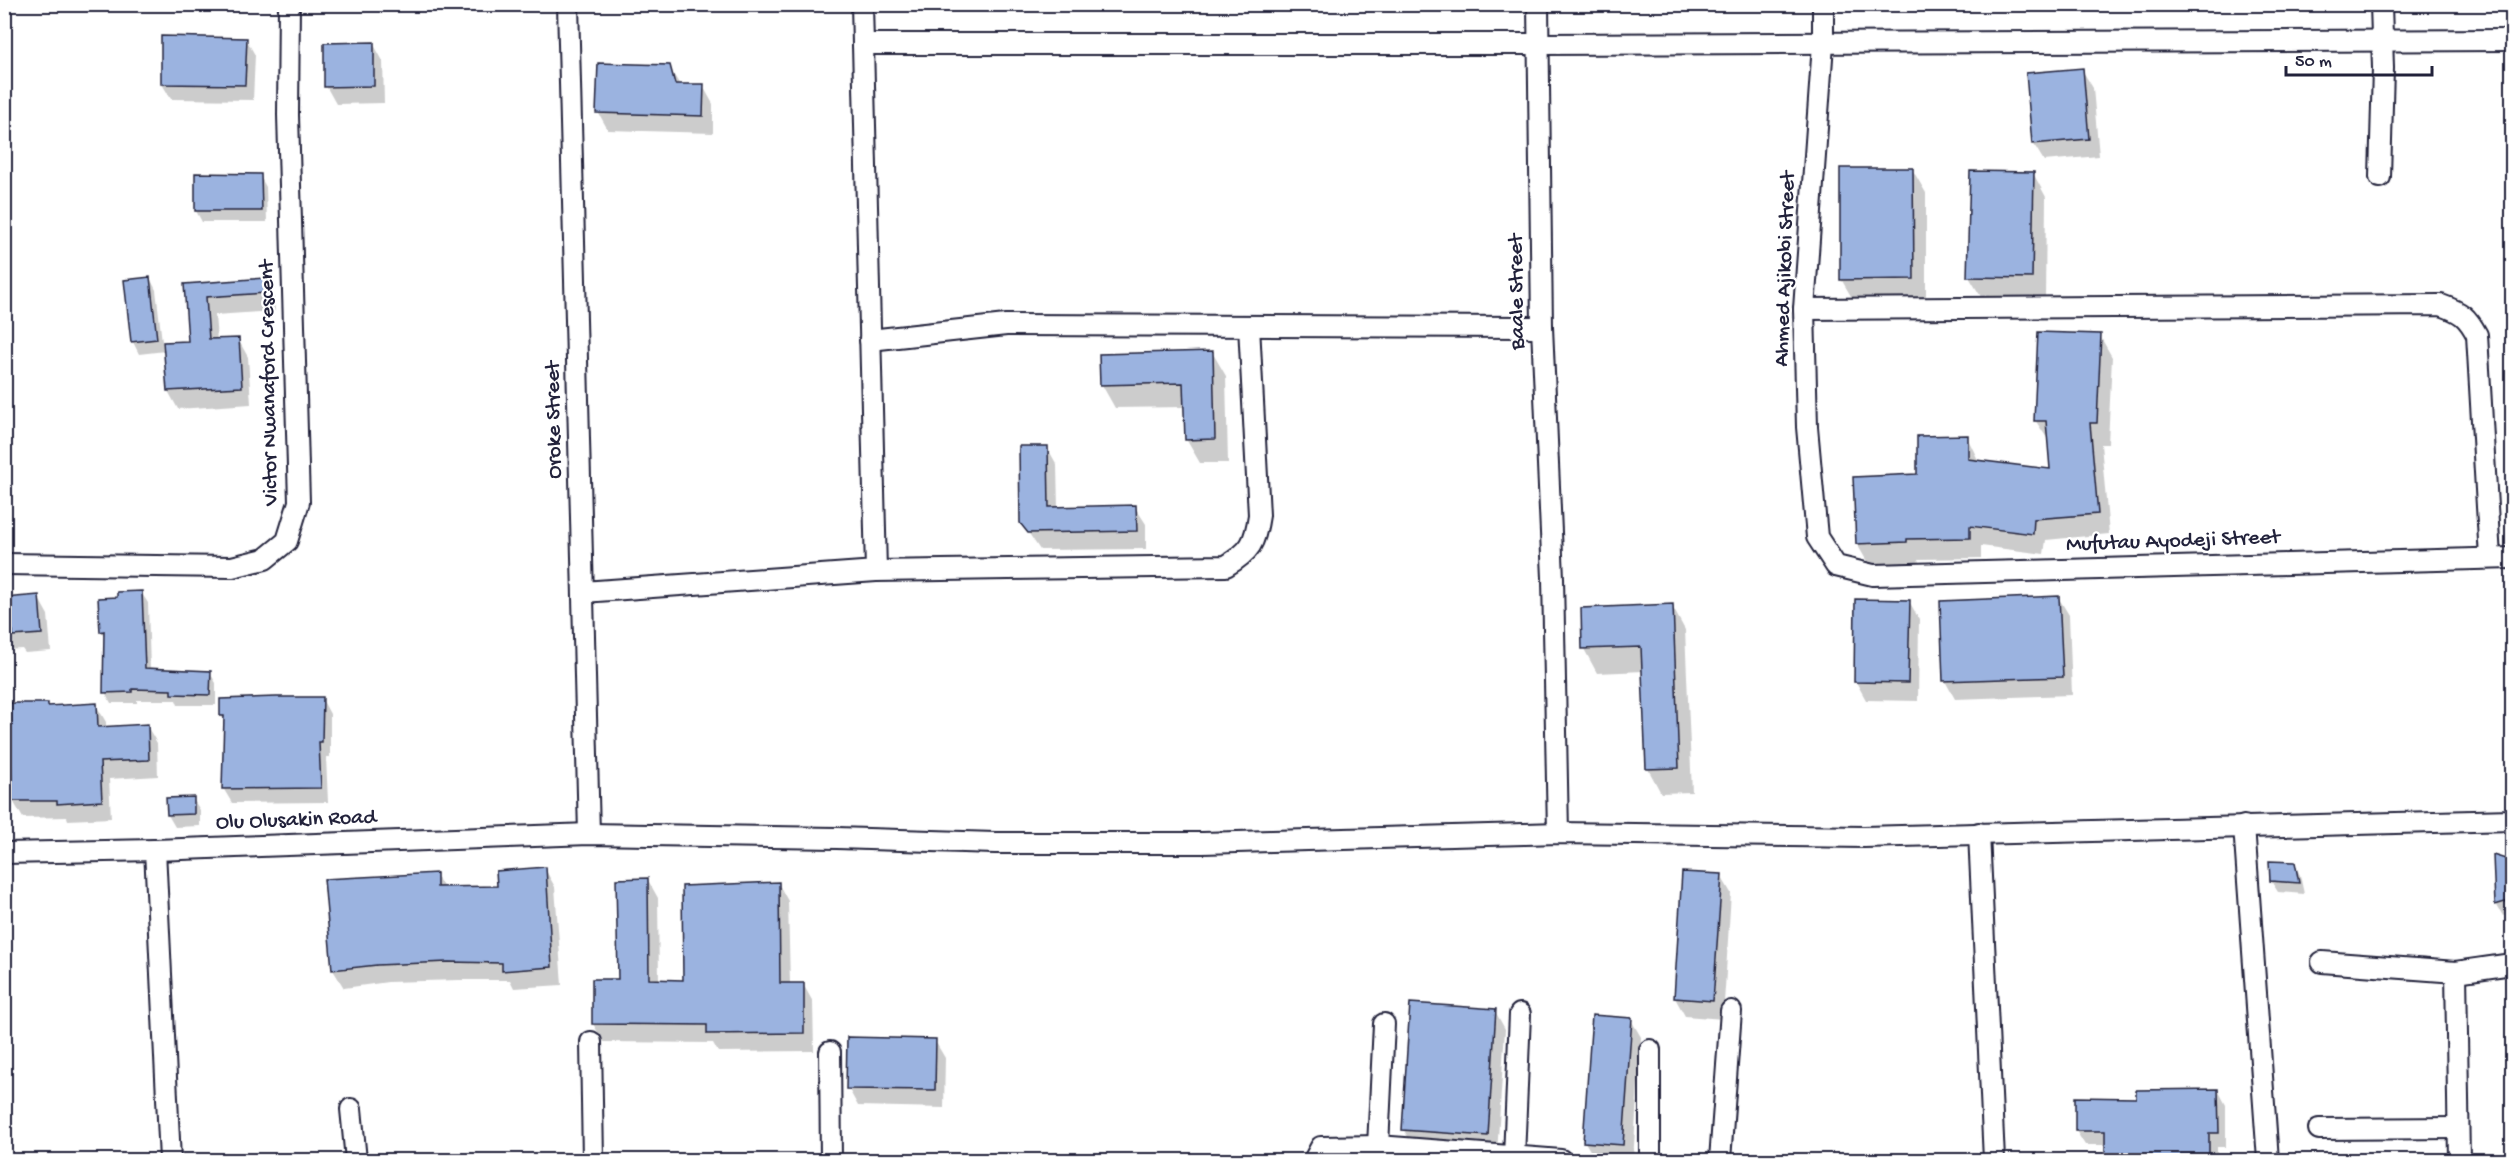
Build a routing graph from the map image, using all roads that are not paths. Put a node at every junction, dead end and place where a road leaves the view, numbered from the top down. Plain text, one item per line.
1 (289, 4) edge
2 (568, 4) edge
3 (862, 4) edge
4 (1538, 4) edge
5 (1823, 4) edge
6 (2381, 4) edge
7 (2512, 40) edge
8 (2382, 41) junction
9 (862, 44) junction
10 (1538, 44) junction
11 (1822, 44) junction
12 (2380, 177) dead end
13 (1804, 309) junction
14 (1249, 326) junction
15 (1542, 327) junction
16 (870, 340) junction
17 (2490, 558) junction
18 (2512, 558) edge
19 (4, 564) edge
20 (1836, 566) joint
21 (876, 571) junction
22 (583, 592) junction
23 (2512, 820) edge
24 (2244, 826) junction
25 (1558, 833) junction
26 (1979, 833) junction
27 (589, 834) junction
28 (156, 850) junction
29 (4, 853) edge
30 (2322, 962) dead end
31 (2512, 964) edge
32 (2456, 972) junction
33 (1731, 1011) dead end
34 (1520, 1014) dead end
35 (1384, 1024) dead end
36 (591, 1042) dead end
37 (1650, 1050) dead end
38 (830, 1052) dead end
39 (351, 1109) dead end
40 (2458, 1128) junction
41 (2319, 1129) dead end
42 (1378, 1146) junction
43 (1514, 1157) junction
44 (170, 1161) edge
45 (356, 1161) edge
46 (593, 1161) edge
47 (831, 1161) edge
48 (1314, 1161) edge
49 (1561, 1161) edge
50 (1650, 1161) edge
51 (1719, 1161) edge
52 (1994, 1161) edge
53 (2268, 1161) edge
54 (2459, 1161) edge

1 - 19 street, Victor Nwanaford Crescent
2 - 22 street, Oroke Street
3 - 9 street
4 - 10 street, Baale Street
5 - 11 street, Ahmed Ajikobi Street
6 - 8 street
7 - 8 street
8 - 11 street
8 - 12 street
9 - 10 street
9 - 16 street
10 - 11 street
10 - 15 street, Baale Street
11 - 13 street, Ahmed Ajikobi Street
13 - 17 street
13 - 20 street, Ahmed Ajikobi Street
14 - 15 street
14 - 16 street
14 - 21 street
15 - 25 street, Baale Street
16 - 21 street
17 - 18 street, Mufutau Ayodeji Street
17 - 20 street, Mufutau Ayodeji Street
21 - 22 street
22 - 27 street, Oroke Street
23 - 24 street, Olu Olusakin Road
24 - 26 street, Olu Olusakin Road
24 - 53 street
25 - 26 street, Olu Olusakin Road
25 - 27 street, Olu Olusakin Road
26 - 52 street
27 - 28 street, Olu Olusakin Road
28 - 29 street, Olu Olusakin Road
28 - 44 street
30 - 32 street
31 - 32 street
32 - 40 street
33 - 51 street
34 - 43 street
35 - 42 street
36 - 46 street
37 - 50 street
38 - 47 street
39 - 45 street
40 - 41 street
40 - 54 street
42 - 43 street
42 - 48 street
43 - 49 street

